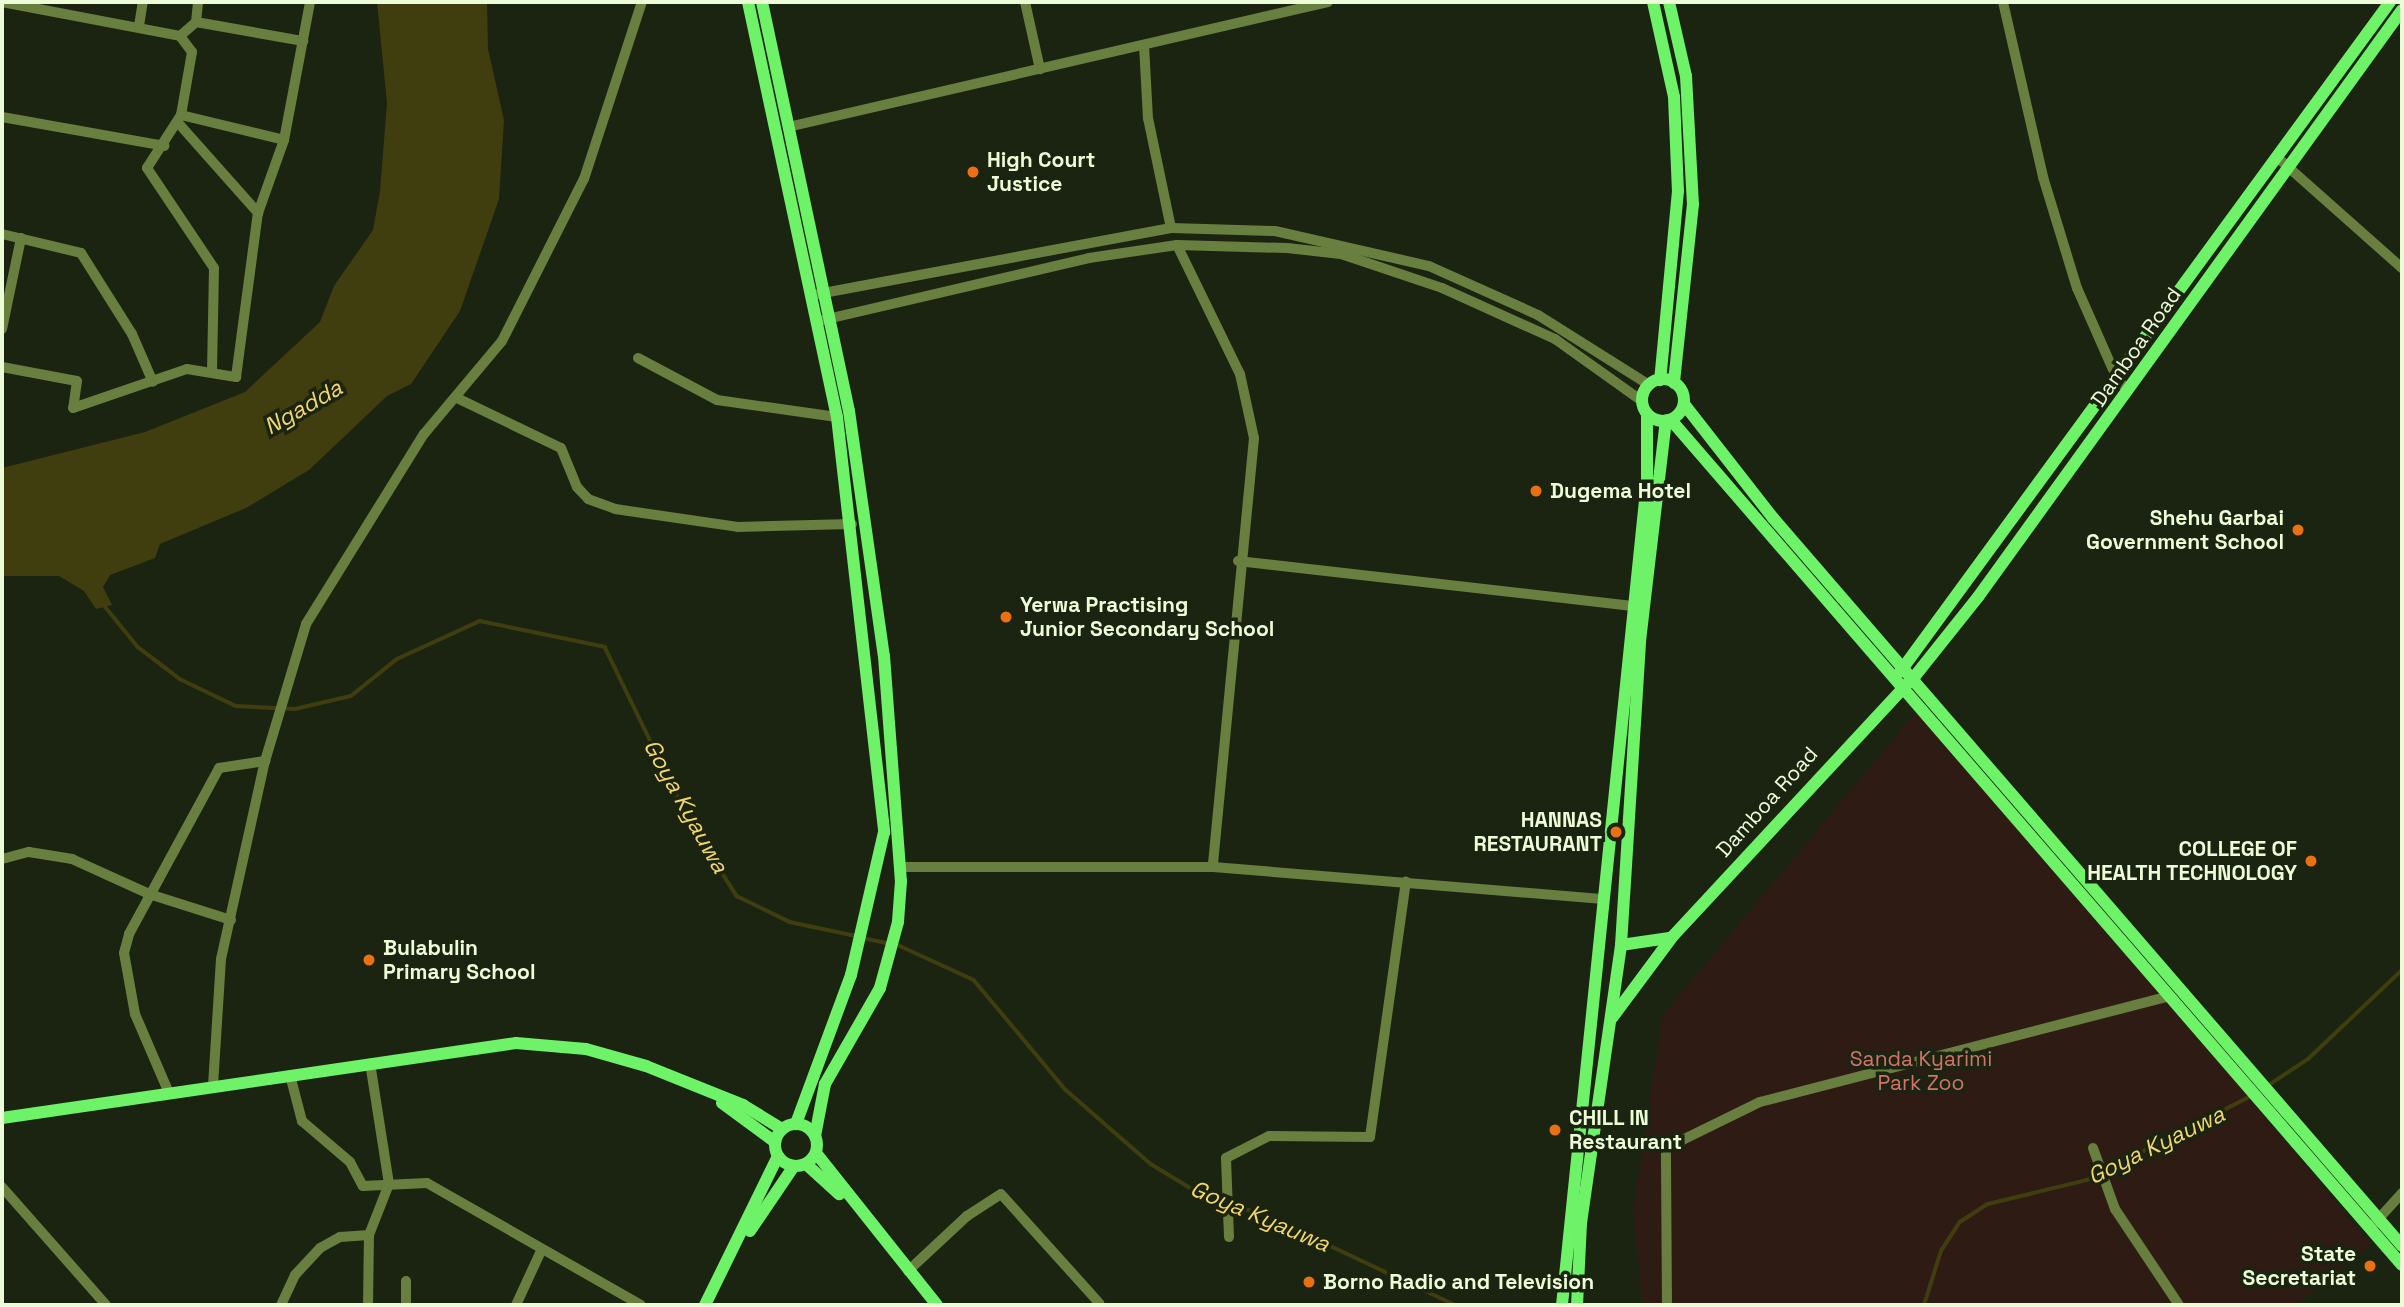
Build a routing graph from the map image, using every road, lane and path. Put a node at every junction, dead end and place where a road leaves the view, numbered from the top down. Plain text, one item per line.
1 (2, 2) edge
2 (143, 2) edge
3 (198, 2) edge
4 (310, 2) edge
5 (642, 2) edge
6 (748, 2) edge
7 (762, 2) edge
8 (1025, 2) edge
9 (1328, 2) edge
10 (1653, 2) edge
11 (1669, 2) edge
12 (2003, 2) edge
13 (2390, 2) edge
14 (2402, 10) edge
15 (196, 22) junction
16 (139, 26) junction
17 (180, 36) junction
18 (303, 41) junction
19 (1144, 45) junction
20 (1040, 69) junction
21 (2, 117) edge
22 (181, 120) junction
23 (788, 127) junction
24 (284, 140) junction
25 (164, 146) junction
26 (2284, 161) junction
27 (258, 213) junction
28 (1171, 228) junction
29 (2, 234) edge
30 (20, 237) junction
31 (1177, 245) junction
32 (2400, 263) edge
33 (817, 294) junction
34 (823, 320) junction
35 (2, 329) edge
36 (638, 358) dead end
37 (2, 367) edge
38 (212, 370) junction
39 (2118, 381) junction
40 (153, 382) junction
41 (1654, 382) junction
42 (1674, 383) junction
43 (2129, 390) junction
44 (459, 399) junction
45 (1684, 404) junction
46 (1644, 408) junction
47 (836, 416) junction
48 (1668, 421) junction
49 (1694, 453) junction
50 (1664, 462) junction
51 (852, 524) junction
52 (1238, 561) junction
53 (1632, 606) junction
54 (1905, 666) junction
55 (1915, 676) junction
56 (1900, 683) junction
57 (265, 761) junction
58 (2, 859) edge
59 (900, 867) junction
60 (1213, 867) junction
61 (1406, 881) junction
62 (149, 894) junction
63 (1604, 899) junction
64 (231, 920) junction
65 (1672, 936) junction
66 (1621, 945) junction
67 (2166, 997) junction
68 (1612, 1018) junction
69 (370, 1063) junction
70 (290, 1075) junction
71 (213, 1086) junction
72 (705, 1092) junction
73 (169, 1093) junction
74 (2, 1118) edge
75 (796, 1124) junction
76 (782, 1129) junction
77 (815, 1136) junction
78 (775, 1142) junction
79 (2094, 1152) dead end
80 (816, 1153) junction
81 (778, 1156) junction
82 (800, 1165) junction
83 (389, 1184) junction
84 (2, 1187) edge
85 (2402, 1193) edge
86 (858, 1211) junction
87 (2373, 1225) junction
88 (369, 1235) junction
89 (1229, 1237) dead end
90 (2402, 1246) edge
91 (734, 1250) junction
92 (541, 1251) junction
93 (2402, 1265) edge
94 (908, 1271) junction
95 (406, 1280) dead end
96 (1562, 1301) edge
97 (1577, 1302) edge
98 (1099, 1303) dead end
99 (106, 1305) edge
100 (281, 1305) edge
101 (368, 1305) edge
102 (406, 1305) edge
103 (516, 1305) edge
104 (641, 1305) edge
105 (705, 1305) edge
106 (937, 1305) edge
107 (1667, 1305) edge
108 (2179, 1305) edge

1 - 16 street
2 - 16 street
3 - 15 street
4 - 18 street
5 - 44 street
6 - 33 main road
7 - 23 main road
8 - 20 street
9 - 19 street
10 - 41 main road
11 - 42 main road
12 - 39 street
13 - 26 main road, Damboa Road
14 - 26 main road, Damboa Road
15 - 17 street
15 - 18 street
16 - 17 street
17 - 22 street
18 - 24 street
19 - 20 street
19 - 28 street
20 - 23 street
21 - 25 street
22 - 24 street
22 - 25 street
22 - 27 street
23 - 33 main road
24 - 27 street
25 - 38 street
26 - 32 street
26 - 39 main road, Damboa Road
26 - 43 main road, Damboa Road
27 - 38 street
28 - 33 street
28 - 41 street
29 - 30 street
30 - 35 street
30 - 40 street
31 - 34 street
31 - 46 street
31 - 52 street
33 - 34 main road
34 - 47 main road
34 - 59 main road
36 - 47 street
37 - 40 street
38 - 40 street
39 - 43 street
39 - 54 main road, Damboa Road
41 - 42 main road
41 - 46 main road
42 - 45 main road
43 - 55 main road, Damboa Road
44 - 51 street
44 - 57 street
45 - 48 main road
45 - 54 main road
46 - 48 main road
46 - 53 main road
47 - 51 main road
48 - 49 main road
48 - 50 main road
49 - 50 main road
49 - 56 main road
50 - 66 main road
51 - 75 main road
52 - 53 street
52 - 60 street
53 - 63 main road
54 - 55 main road
54 - 56 main road, Damboa Road
55 - 56 main road, Damboa Road
55 - 87 main road
56 - 65 main road, Damboa Road
56 - 67 main road
57 - 62 street
57 - 64 street
58 - 62 street
59 - 60 street
59 - 77 main road
60 - 61 street
61 - 63 street
61 - 89 street
62 - 64 street
62 - 73 street
63 - 96 main road
64 - 71 street
65 - 66 main road
65 - 68 main road, Damboa Road
66 - 68 main road
67 - 87 main road
67 - 107 street
68 - 97 main road
69 - 70 main road
69 - 72 main road
69 - 83 street
70 - 71 main road
70 - 83 street
71 - 73 main road
72 - 76 main road
72 - 78 main road
73 - 74 main road
75 - 76 main road
75 - 77 main road
76 - 78 main road
77 - 80 main road
78 - 81 main road
79 - 108 street
80 - 82 main road
80 - 86 main road
81 - 82 main road
81 - 91 main road
82 - 86 main road
82 - 91 main road
83 - 88 street
83 - 92 street
84 - 99 street
85 - 87 street
86 - 94 main road
87 - 90 main road
87 - 93 main road
88 - 100 street
88 - 101 street
91 - 105 main road
92 - 103 street
92 - 104 street
94 - 98 street
94 - 106 main road
95 - 102 street

